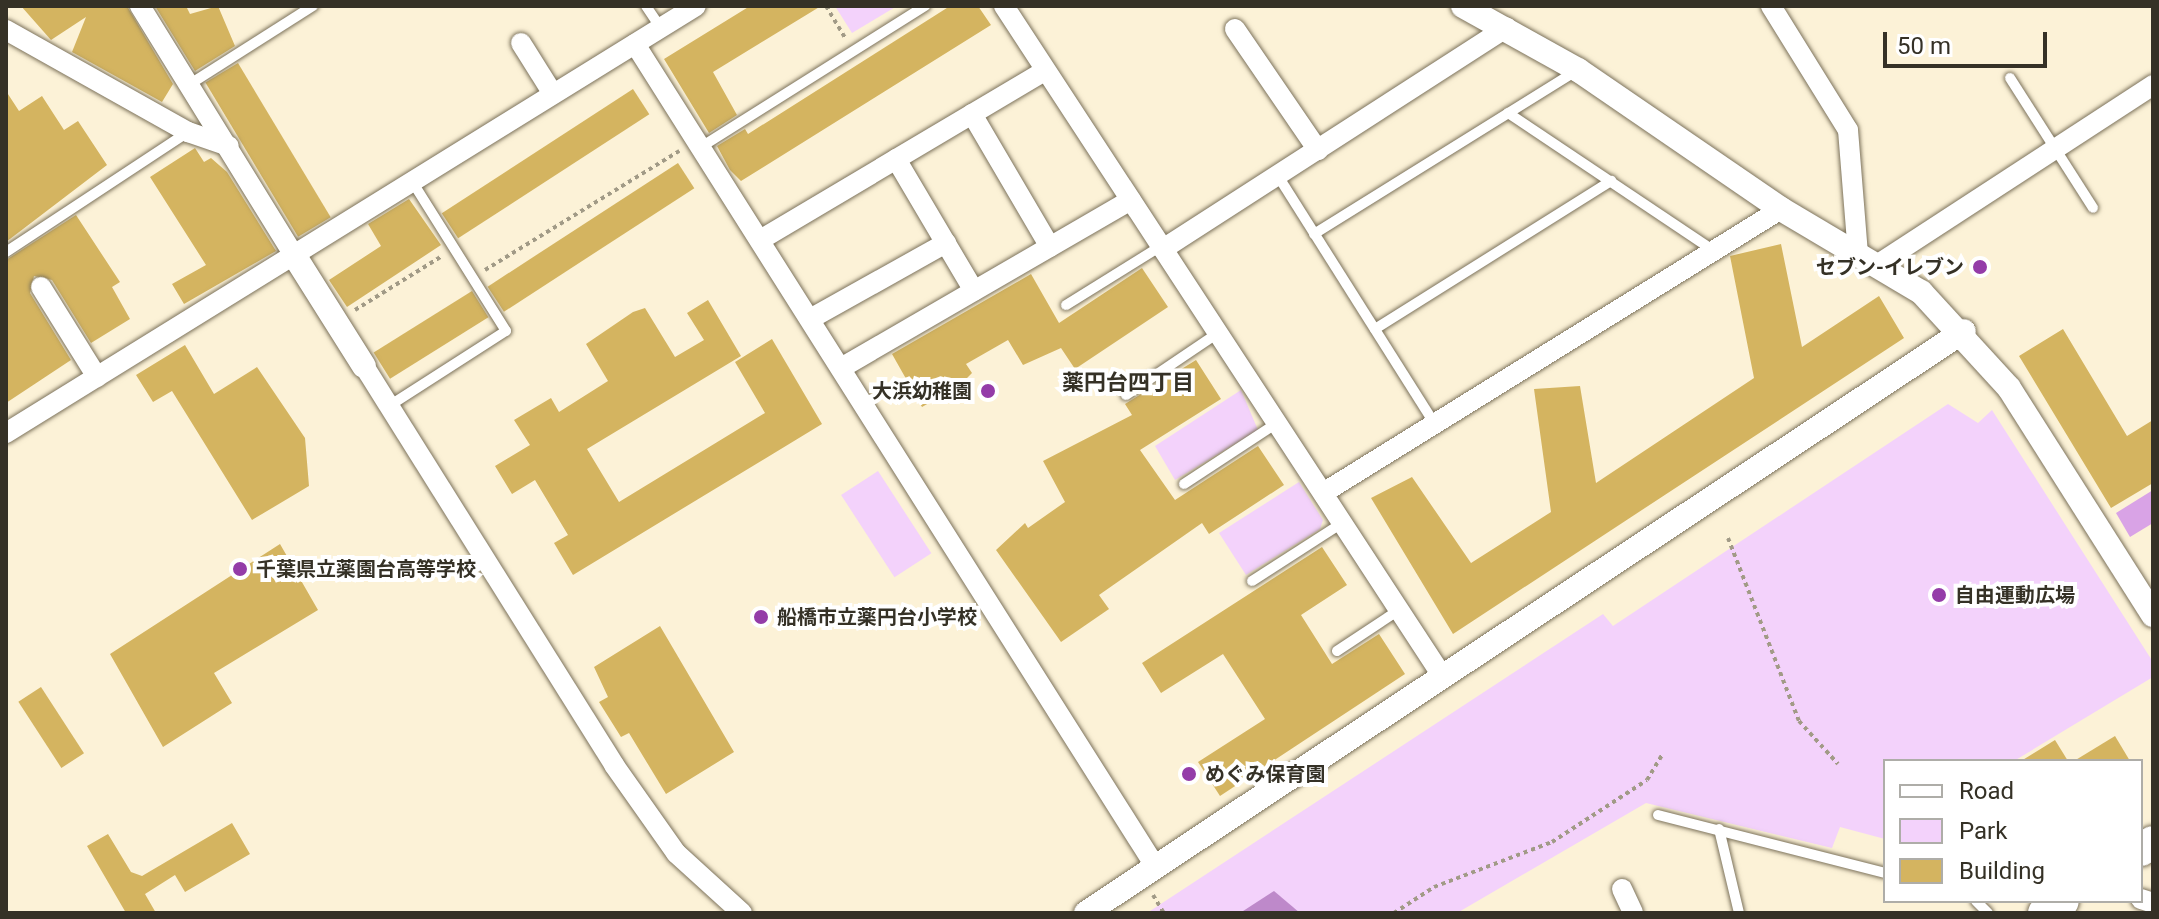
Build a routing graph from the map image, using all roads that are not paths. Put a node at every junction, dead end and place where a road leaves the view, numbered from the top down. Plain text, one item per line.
1 (140, 6) edge
2 (313, 6) edge
3 (646, 6) edge
4 (696, 6) edge
5 (925, 6) edge
6 (1004, 6) edge
7 (1463, 6) edge
8 (1771, 6) edge
9 (1507, 27) junction
10 (661, 28) junction
11 (1235, 29) dead end
12 (6, 30) edge
13 (521, 43) dead end
14 (635, 44) junction
15 (1578, 70) junction
16 (1045, 71) junction
17 (2010, 78) dead end
18 (190, 84) junction
19 (2153, 85) edge
20 (553, 94) junction
21 (1508, 113) junction
22 (972, 114) junction
23 (188, 132) junction
24 (696, 145) junction
25 (229, 146) junction
26 (2055, 149) junction
27 (1318, 150) junction
28 (896, 159) junction
29 (1278, 176) junction
30 (412, 181) junction
31 (1611, 181) junction
32 (1131, 200) junction
33 (2093, 208) dead end
34 (1781, 209) junction
35 (1314, 234) junction
36 (760, 240) junction
37 (946, 243) junction
38 (1050, 247) junction
39 (1162, 248) junction
40 (1714, 251) junction
41 (6, 252) edge
42 (294, 255) junction
43 (1868, 259) junction
44 (41, 287) dead end
45 (974, 291) junction
46 (1066, 305) dead end
47 (810, 319) junction
48 (1375, 329) junction
49 (1964, 331) junction
50 (1218, 333) junction
51 (364, 366) joint
52 (841, 368) junction
53 (97, 377) junction
54 (1126, 395) dead end
55 (389, 406) junction
56 (1277, 423) junction
57 (1435, 424) junction
58 (6, 433) edge
59 (1184, 484) dead end
60 (1323, 493) junction
61 (1342, 523) junction
62 (1252, 581) dead end
63 (1399, 610) junction
64 (2153, 615) edge
65 (1337, 651) dead end
66 (1443, 677) junction
67 (1658, 815) dead end
68 (1719, 829) junction
69 (1155, 866) junction
70 (1883, 872) edge
71 (1622, 889) dead end
72 (742, 913) edge
73 (1086, 913) edge
74 (1633, 913) edge
75 (1739, 913) edge

1 - 18 street
2 - 18 lane
3 - 10 lane
4 - 10 street
5 - 24 lane
6 - 16 street
7 - 9 street
8 - 43 street
9 - 15 street
9 - 27 street
10 - 14 street
11 - 27 street
12 - 23 street
13 - 20 street
14 - 20 street
14 - 24 street
15 - 21 lane
15 - 34 street
16 - 22 street
16 - 32 street
17 - 26 lane
18 - 25 street
19 - 26 street
20 - 30 street
21 - 31 lane
21 - 35 lane
22 - 28 street
22 - 38 street
23 - 25 street
23 - 41 lane
24 - 36 street
25 - 42 street
26 - 33 lane
26 - 43 street
27 - 29 street
28 - 36 street
28 - 37 street
29 - 35 lane
29 - 39 street
30 - 42 street
30 - 55 lane
31 - 40 lane
31 - 48 lane
32 - 38 street
32 - 39 street
34 - 40 street
34 - 43 street
35 - 48 lane
36 - 47 street
37 - 45 street
37 - 47 street
38 - 45 street
39 - 46 lane
39 - 50 street
40 - 57 street
42 - 51 street
42 - 53 street
43 - 49 street
44 - 53 street
45 - 52 street
47 - 52 street
48 - 57 lane
49 - 64 street
49 - 66 street
50 - 54 lane
50 - 56 street
51 - 55 street
52 - 69 street
53 - 58 street
55 - 72 street
56 - 59 lane
56 - 60 street
57 - 60 street
60 - 61 street
61 - 62 lane
61 - 63 street
63 - 65 lane
63 - 66 street
66 - 69 street
67 - 68 lane
68 - 70 lane
68 - 75 lane
69 - 73 street
71 - 74 street

